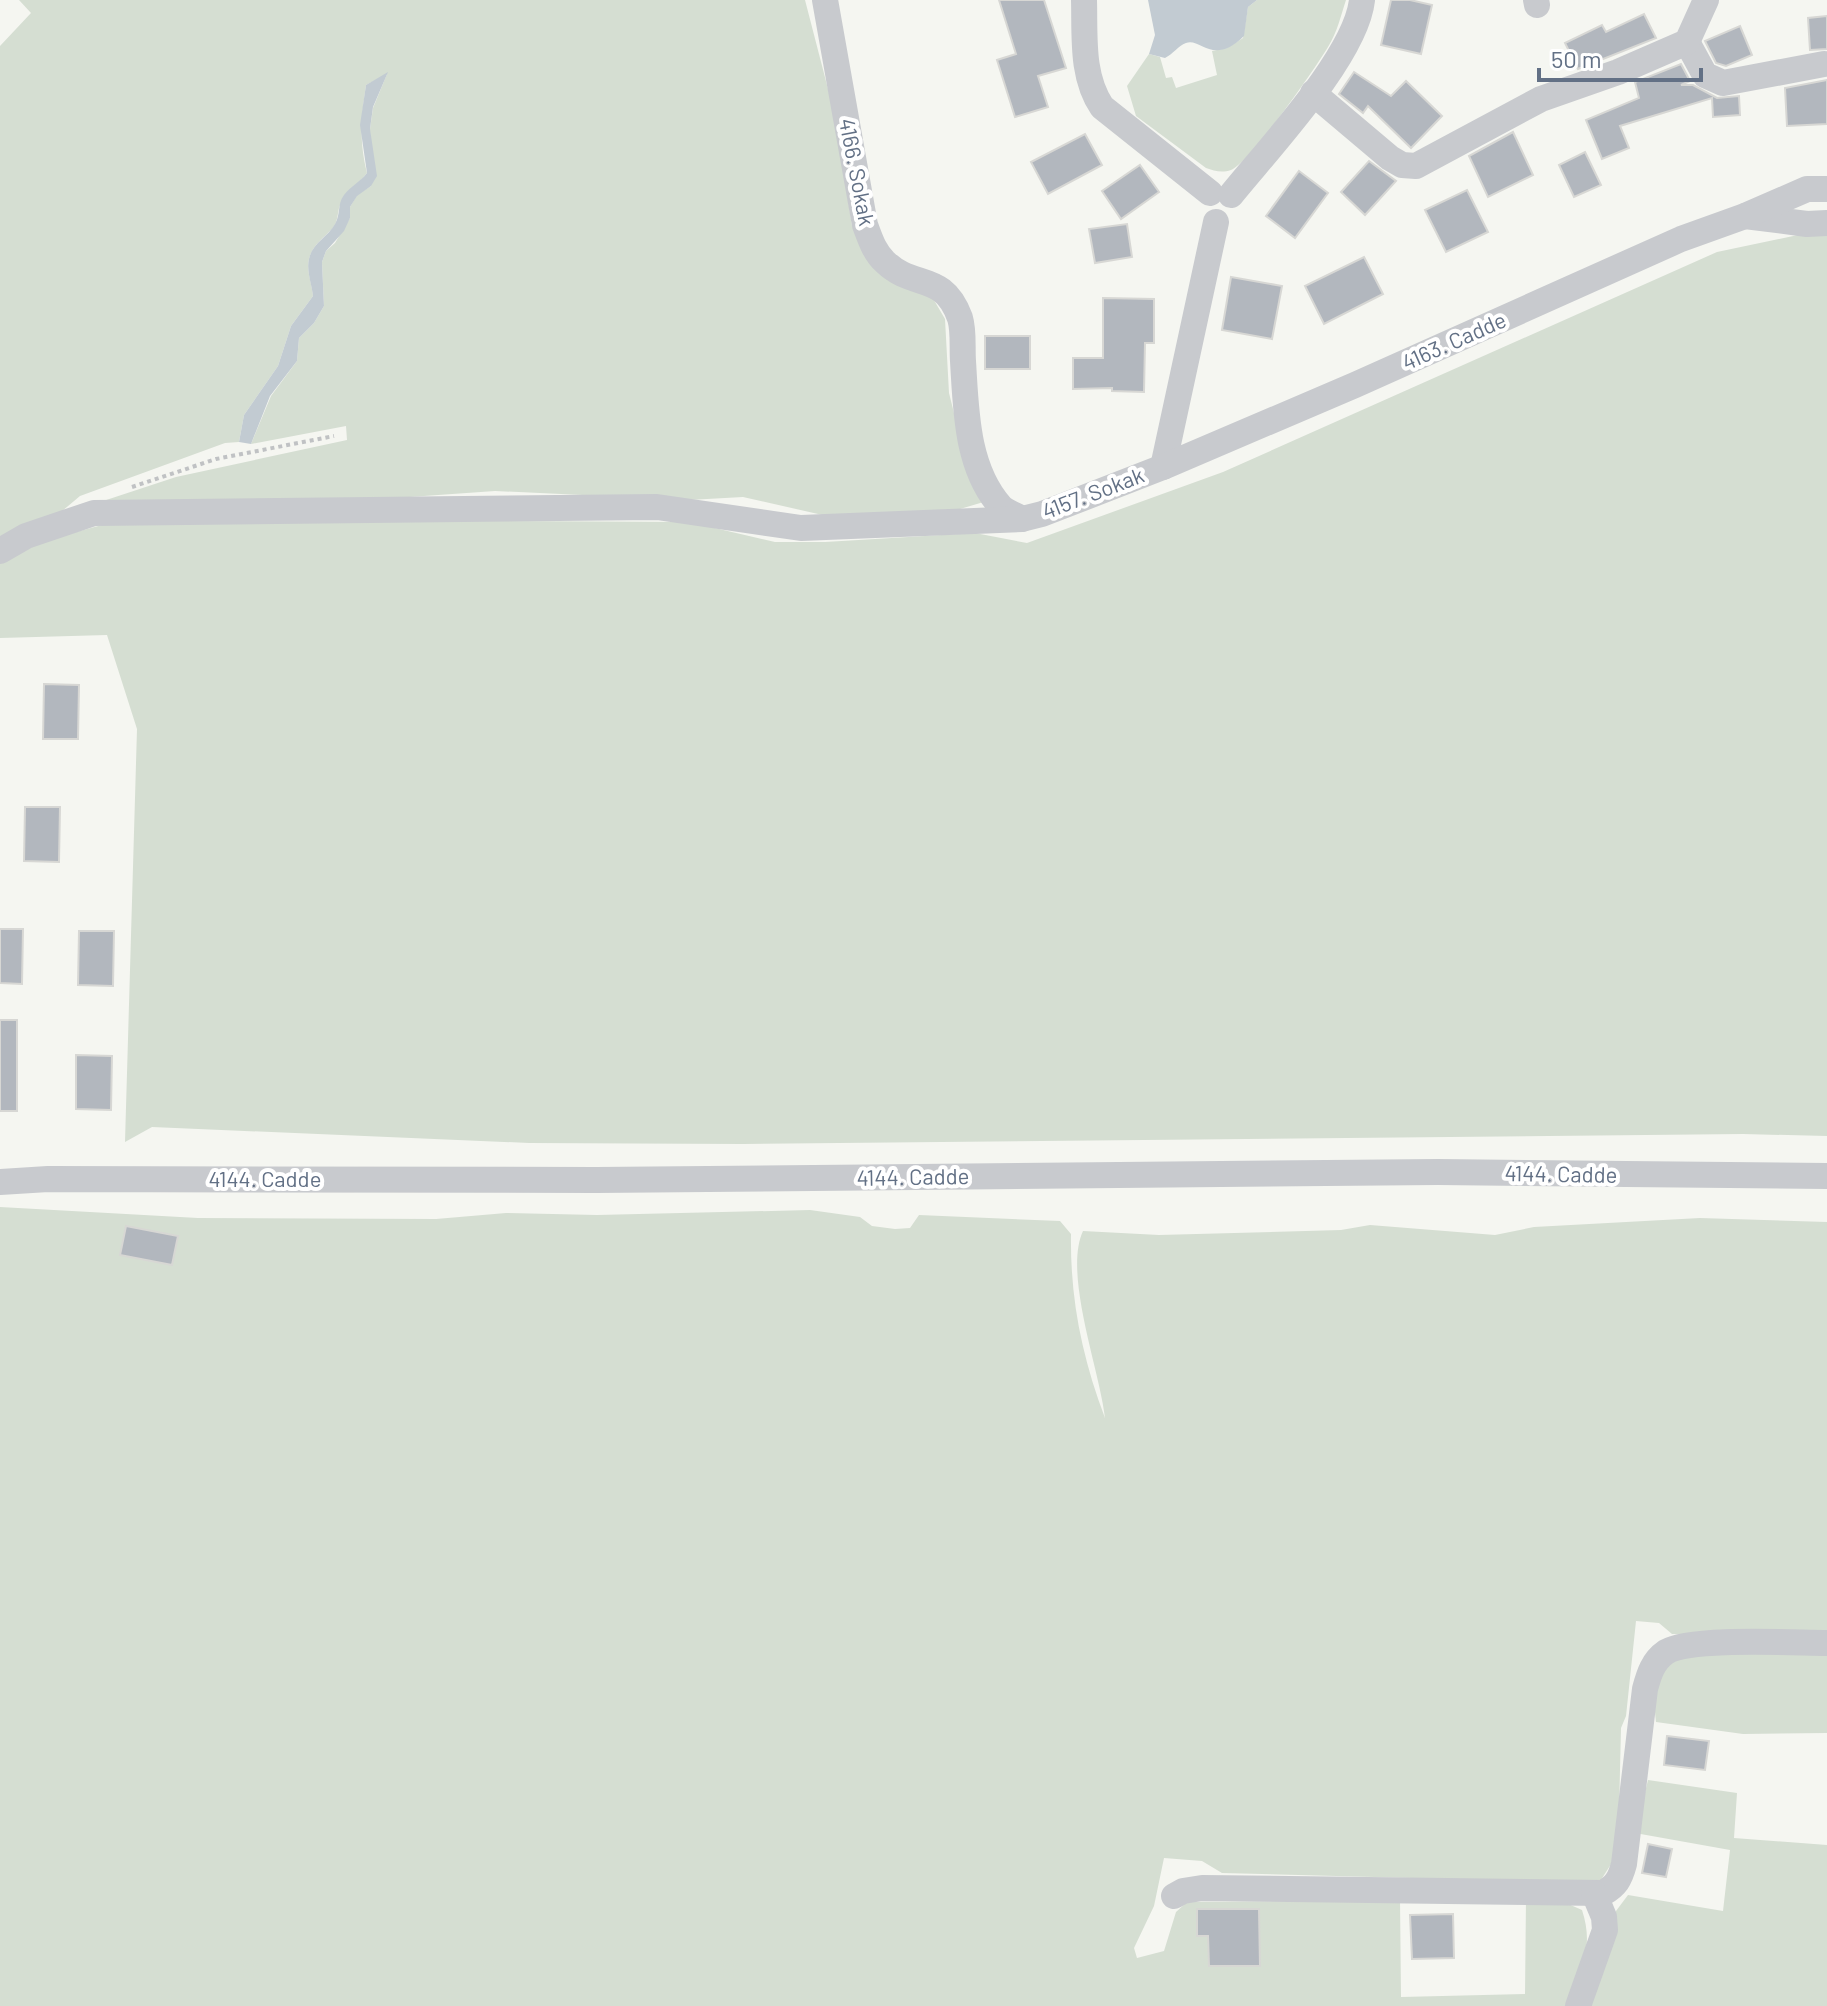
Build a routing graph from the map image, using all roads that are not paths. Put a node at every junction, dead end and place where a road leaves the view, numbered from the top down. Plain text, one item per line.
1 (825, 0) edge
2 (1084, 0) edge
3 (1362, 0) edge
4 (1706, 0) edge
5 (1687, 42) junction
6 (1824, 64) dead end
7 (1313, 93) junction
8 (1827, 189) edge
9 (1221, 194) junction
10 (1745, 216) junction
11 (1827, 223) edge
12 (1163, 467) junction
13 (1022, 519) junction
14 (0, 551) edge
15 (1827, 1176) edge
16 (0, 1182) edge
17 (1827, 1643) edge
18 (1594, 1893) junction
19 (1174, 1896) dead end
20 (1578, 2006) edge

1 - 13 street, 4166. Sokak
2 - 9 street
3 - 7 street
4 - 5 street
5 - 6 street
5 - 7 street
7 - 9 street
8 - 10 street, 4163. Cadde
9 - 12 street
10 - 11 street, 4163. Cadde
10 - 12 street, 4163. Cadde
12 - 13 street, 4157. Sokak
13 - 14 street, 4157. Sokak
15 - 16 street, 4144. Cadde
17 - 18 street
18 - 19 street
18 - 20 street

